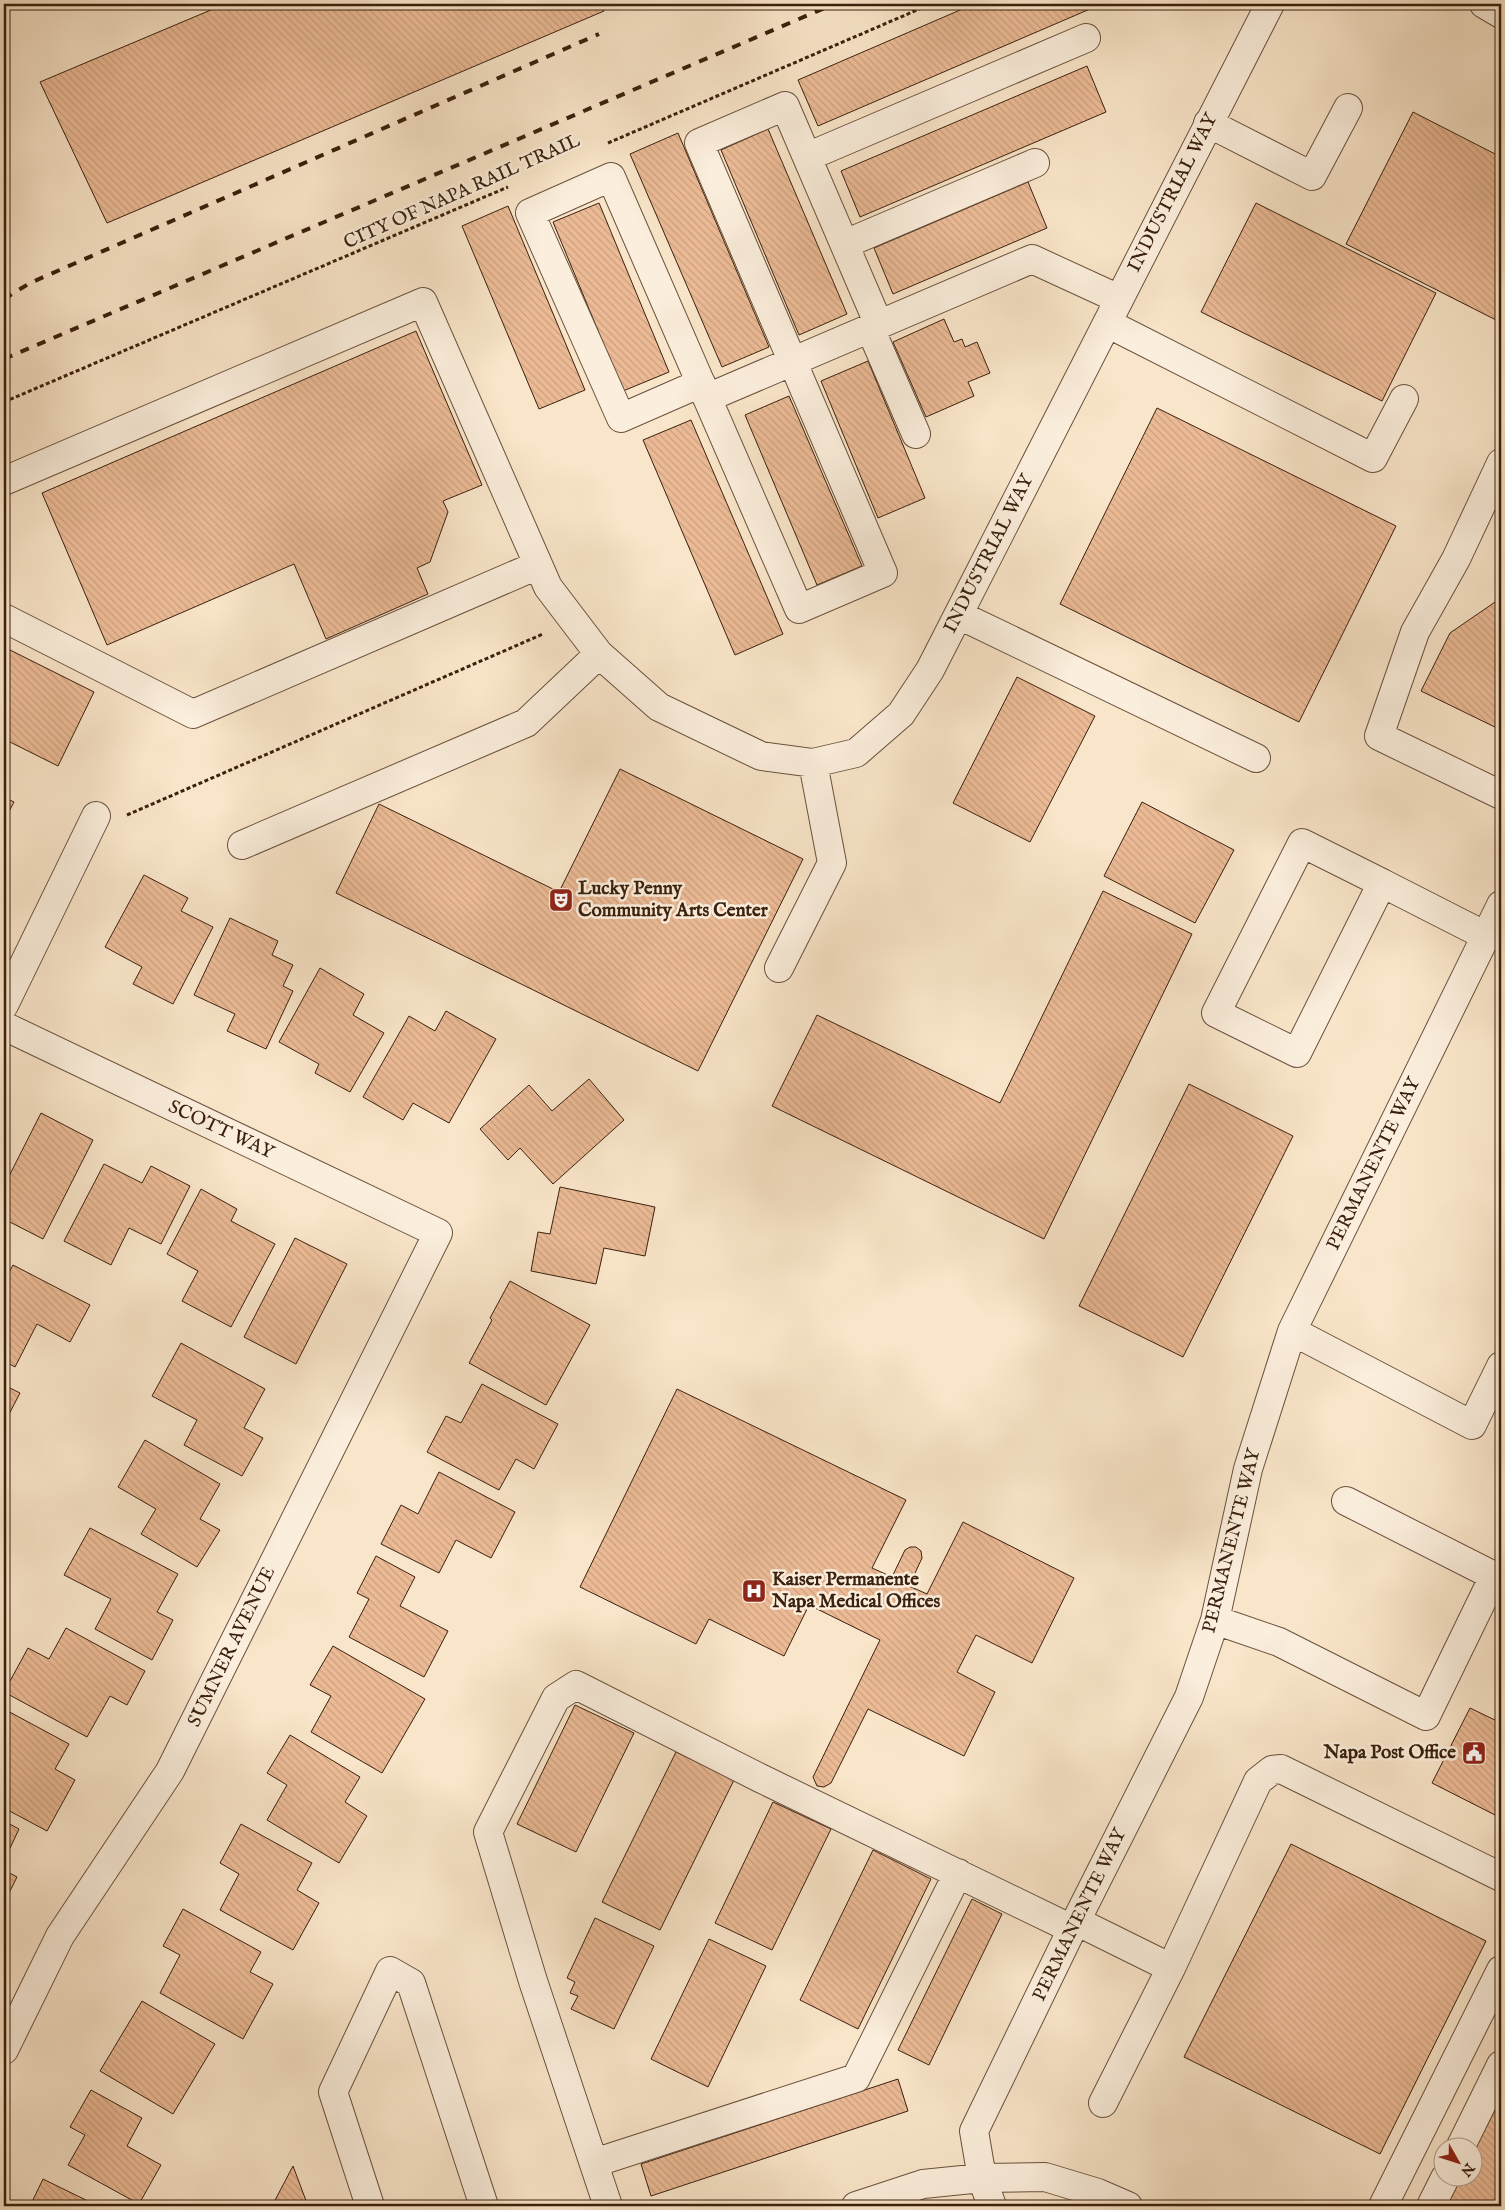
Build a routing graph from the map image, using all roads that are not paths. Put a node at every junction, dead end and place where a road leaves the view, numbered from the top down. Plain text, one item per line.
1 (1270, 4) edge
2 (1484, 4) edge
3 (1501, 14) edge
4 (1086, 38) dead end
5 (1348, 108) dead end
6 (1208, 123) junction
7 (807, 157) junction
8 (1035, 163) dead end
9 (844, 244) junction
10 (1119, 299) junction
11 (1106, 323) junction
12 (874, 327) junction
13 (793, 361) junction
14 (704, 390) junction
15 (1404, 400) dead end
16 (916, 434) dead end
17 (1501, 463) edge
18 (4, 481) edge
19 (543, 576) junction
20 (959, 614) junction
21 (4, 618) edge
22 (599, 654) junction
23 (1256, 758) dead end
24 (812, 763) junction
25 (1501, 795) edge
26 (96, 816) road end
27 (242, 844) dead end
28 (1382, 882) junction
29 (1501, 905) edge
30 (1486, 936) junction
31 (779, 968) dead end
32 (4, 1005) edge
33 (4, 1026) edge
34 (438, 1233) joint
35 (1292, 1331) junction
36 (1501, 1366) edge
37 (1346, 1501) dead end
38 (1215, 1620) junction
39 (958, 1873) junction
40 (1501, 1877) edge
41 (1074, 1925) junction
42 (1171, 1968) junction
43 (1501, 1970) edge
44 (4, 2050) edge
45 (1501, 2065) edge
46 (1103, 2103) dead end
47 (1465, 2138) edge
48 (594, 2163) junction
49 (982, 2178) junction
50 (1440, 2188) edge
51 (370, 2206) edge
52 (484, 2206) edge
53 (608, 2206) edge
54 (856, 2206) edge
55 (992, 2206) edge
56 (1128, 2206) edge
57 (1383, 2206) edge
58 (1430, 2206) edge

1 - 6 street, INDUSTRIAL WAY
2 - 3 street
4 - 7 street
5 - 6 street
6 - 10 street, INDUSTRIAL WAY
7 - 9 street
7 - 13 street
8 - 9 street
9 - 12 street
10 - 11 street, INDUSTRIAL WAY
10 - 12 street
11 - 15 street
11 - 20 street, INDUSTRIAL WAY
12 - 13 street
12 - 16 street
13 - 14 street
13 - 14 street
14 - 14 street
17 - 25 street
18 - 19 street, INDUSTRIAL WAY
19 - 21 street
19 - 22 street, INDUSTRIAL WAY
20 - 23 street
20 - 24 street, INDUSTRIAL WAY
22 - 24 street, INDUSTRIAL WAY
22 - 27 street
24 - 31 street
26 - 32 street
28 - 28 street
28 - 30 street
29 - 30 street, PERMANENTE WAY
30 - 35 street, PERMANENTE WAY
33 - 34 street, SCOTT WAY
34 - 44 street, SUMNER AVENUE
35 - 36 street
35 - 38 street, PERMANENTE WAY
37 - 38 street
38 - 41 street, PERMANENTE WAY
39 - 41 street
39 - 48 street
39 - 48 street
40 - 42 street
41 - 42 street
41 - 49 street, PERMANENTE WAY
42 - 46 street
43 - 57 street
45 - 47 street
48 - 53 street
49 - 54 street
49 - 55 street, PERMANENTE WAY
49 - 56 street
50 - 58 street
51 - 52 street

